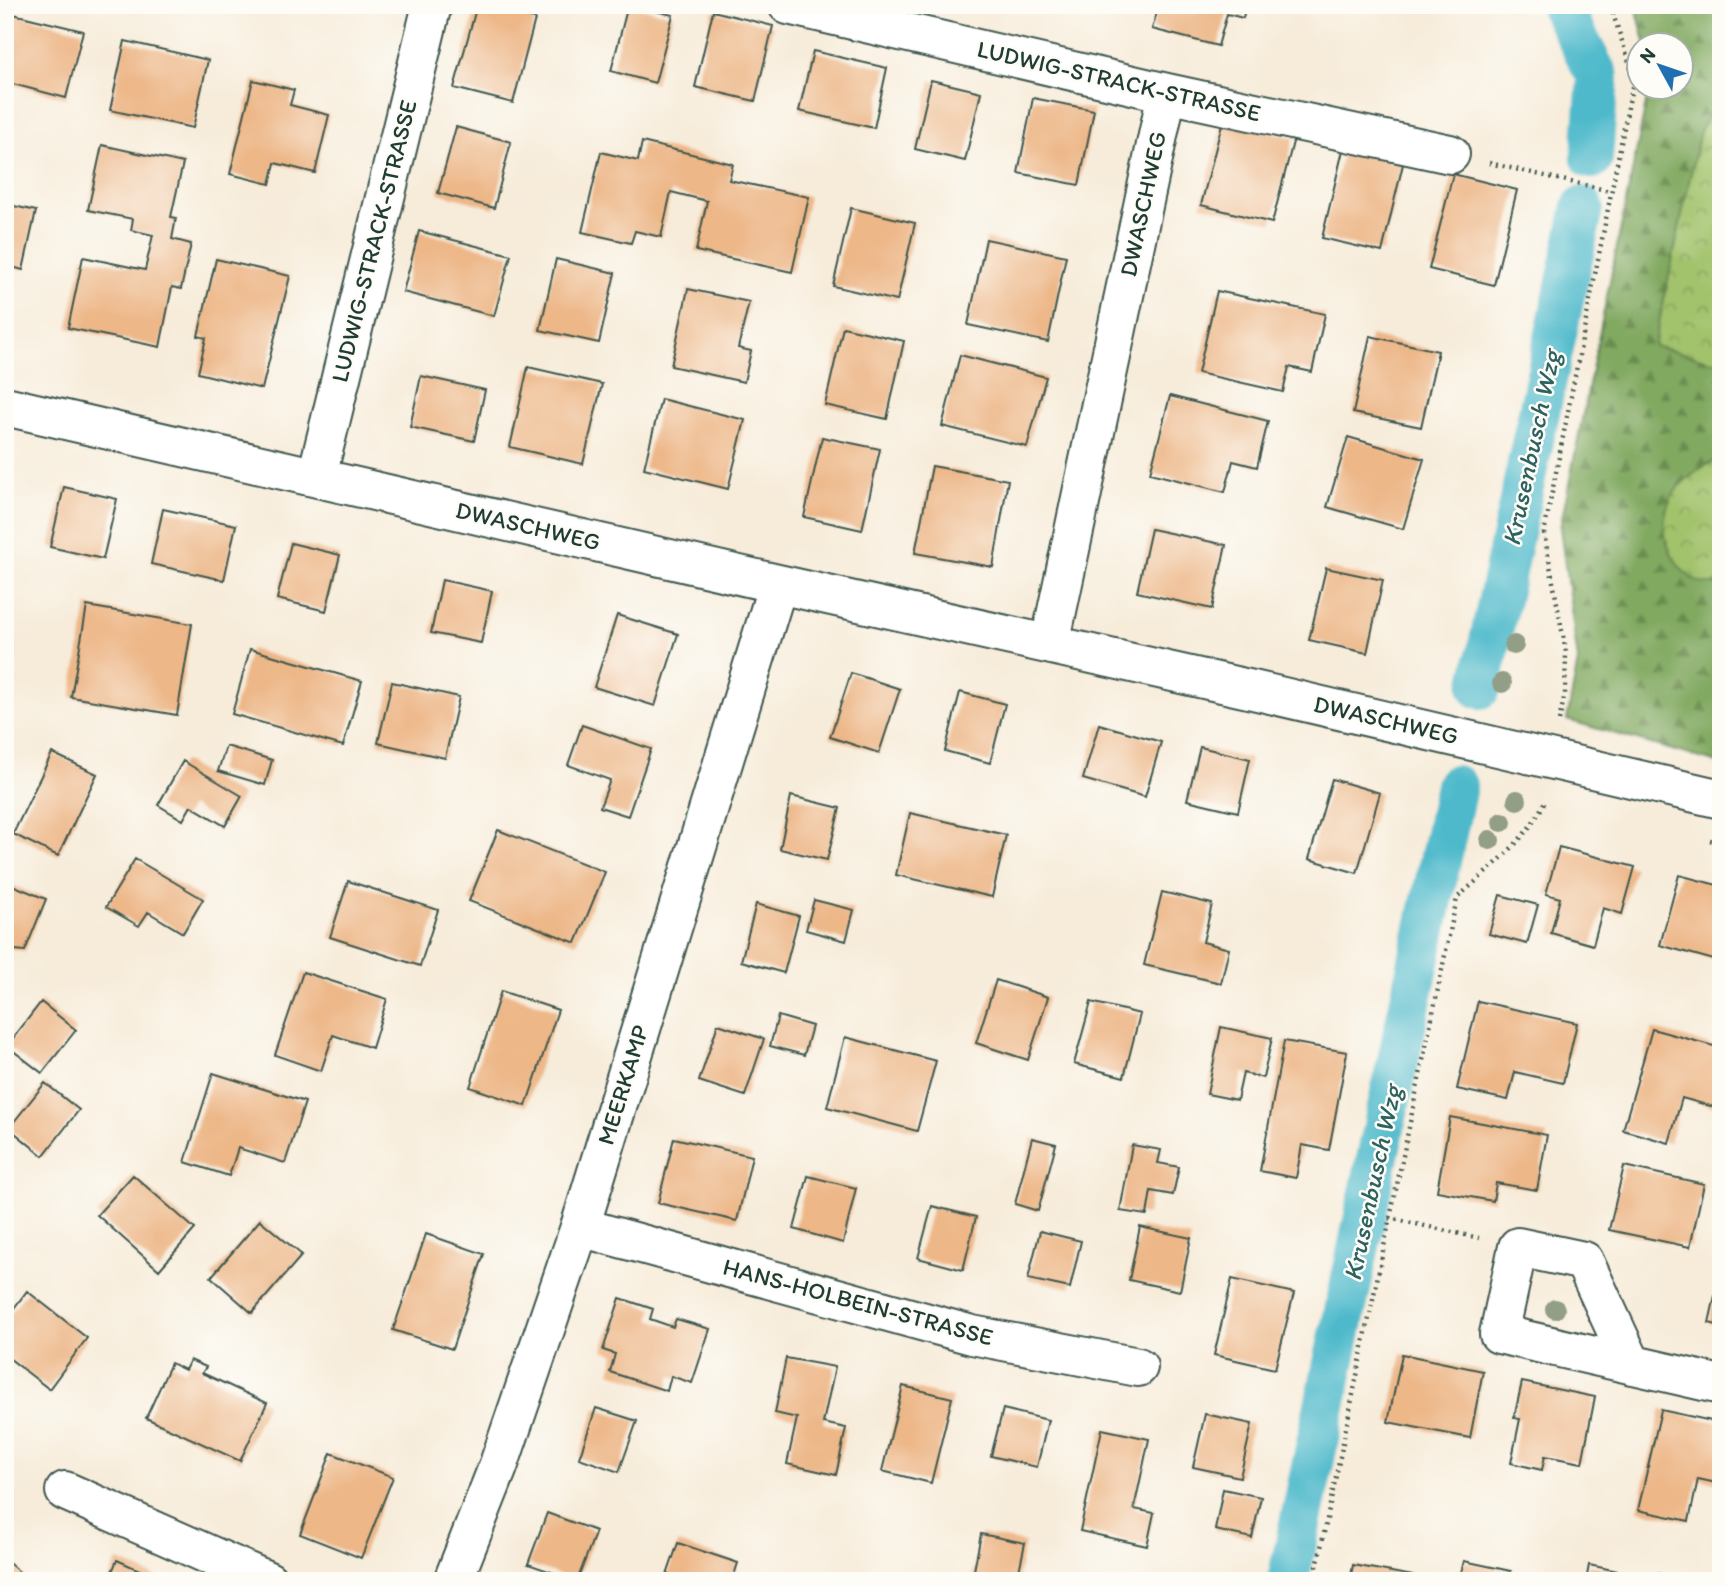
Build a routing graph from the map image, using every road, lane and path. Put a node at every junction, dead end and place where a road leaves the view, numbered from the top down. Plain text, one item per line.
1 (432, 5) edge
2 (788, 5) edge
3 (1606, 5) edge
4 (1167, 93) junction
5 (1450, 154) joint
6 (1611, 191) junction
7 (5, 406) edge
8 (317, 476) junction
9 (778, 584) junction
10 (1050, 644) junction
11 (1557, 732) dead end
12 (1546, 798) dead end
13 (1721, 799) edge
14 (1389, 1218) junction
15 (580, 1227) junction
16 (1518, 1247) junction
17 (1632, 1365) junction
18 (1138, 1367) dead end
19 (1721, 1385) edge
20 (65, 1491) dead end
21 (268, 1581) edge
22 (453, 1581) edge
23 (1314, 1581) edge

1 - 8 street, LUDWIG-STRACK-STRASSE
2 - 4 street, LUDWIG-STRACK-STRASSE
3 - 6 path
4 - 5 street, LUDWIG-STRACK-STRASSE
4 - 10 street, DWASCHWEG
5 - 6 path
6 - 11 path
7 - 8 street, DWASCHWEG
8 - 9 street, DWASCHWEG
9 - 10 street, DWASCHWEG
9 - 15 street, MEERKAMP
10 - 13 street, DWASCHWEG
12 - 14 path
14 - 16 path
14 - 23 path
15 - 18 street, HANS-HOLBEIN-STRASSE
15 - 22 street, MEERKAMP
16 - 17 street
16 - 17 street
17 - 19 street
20 - 21 street

